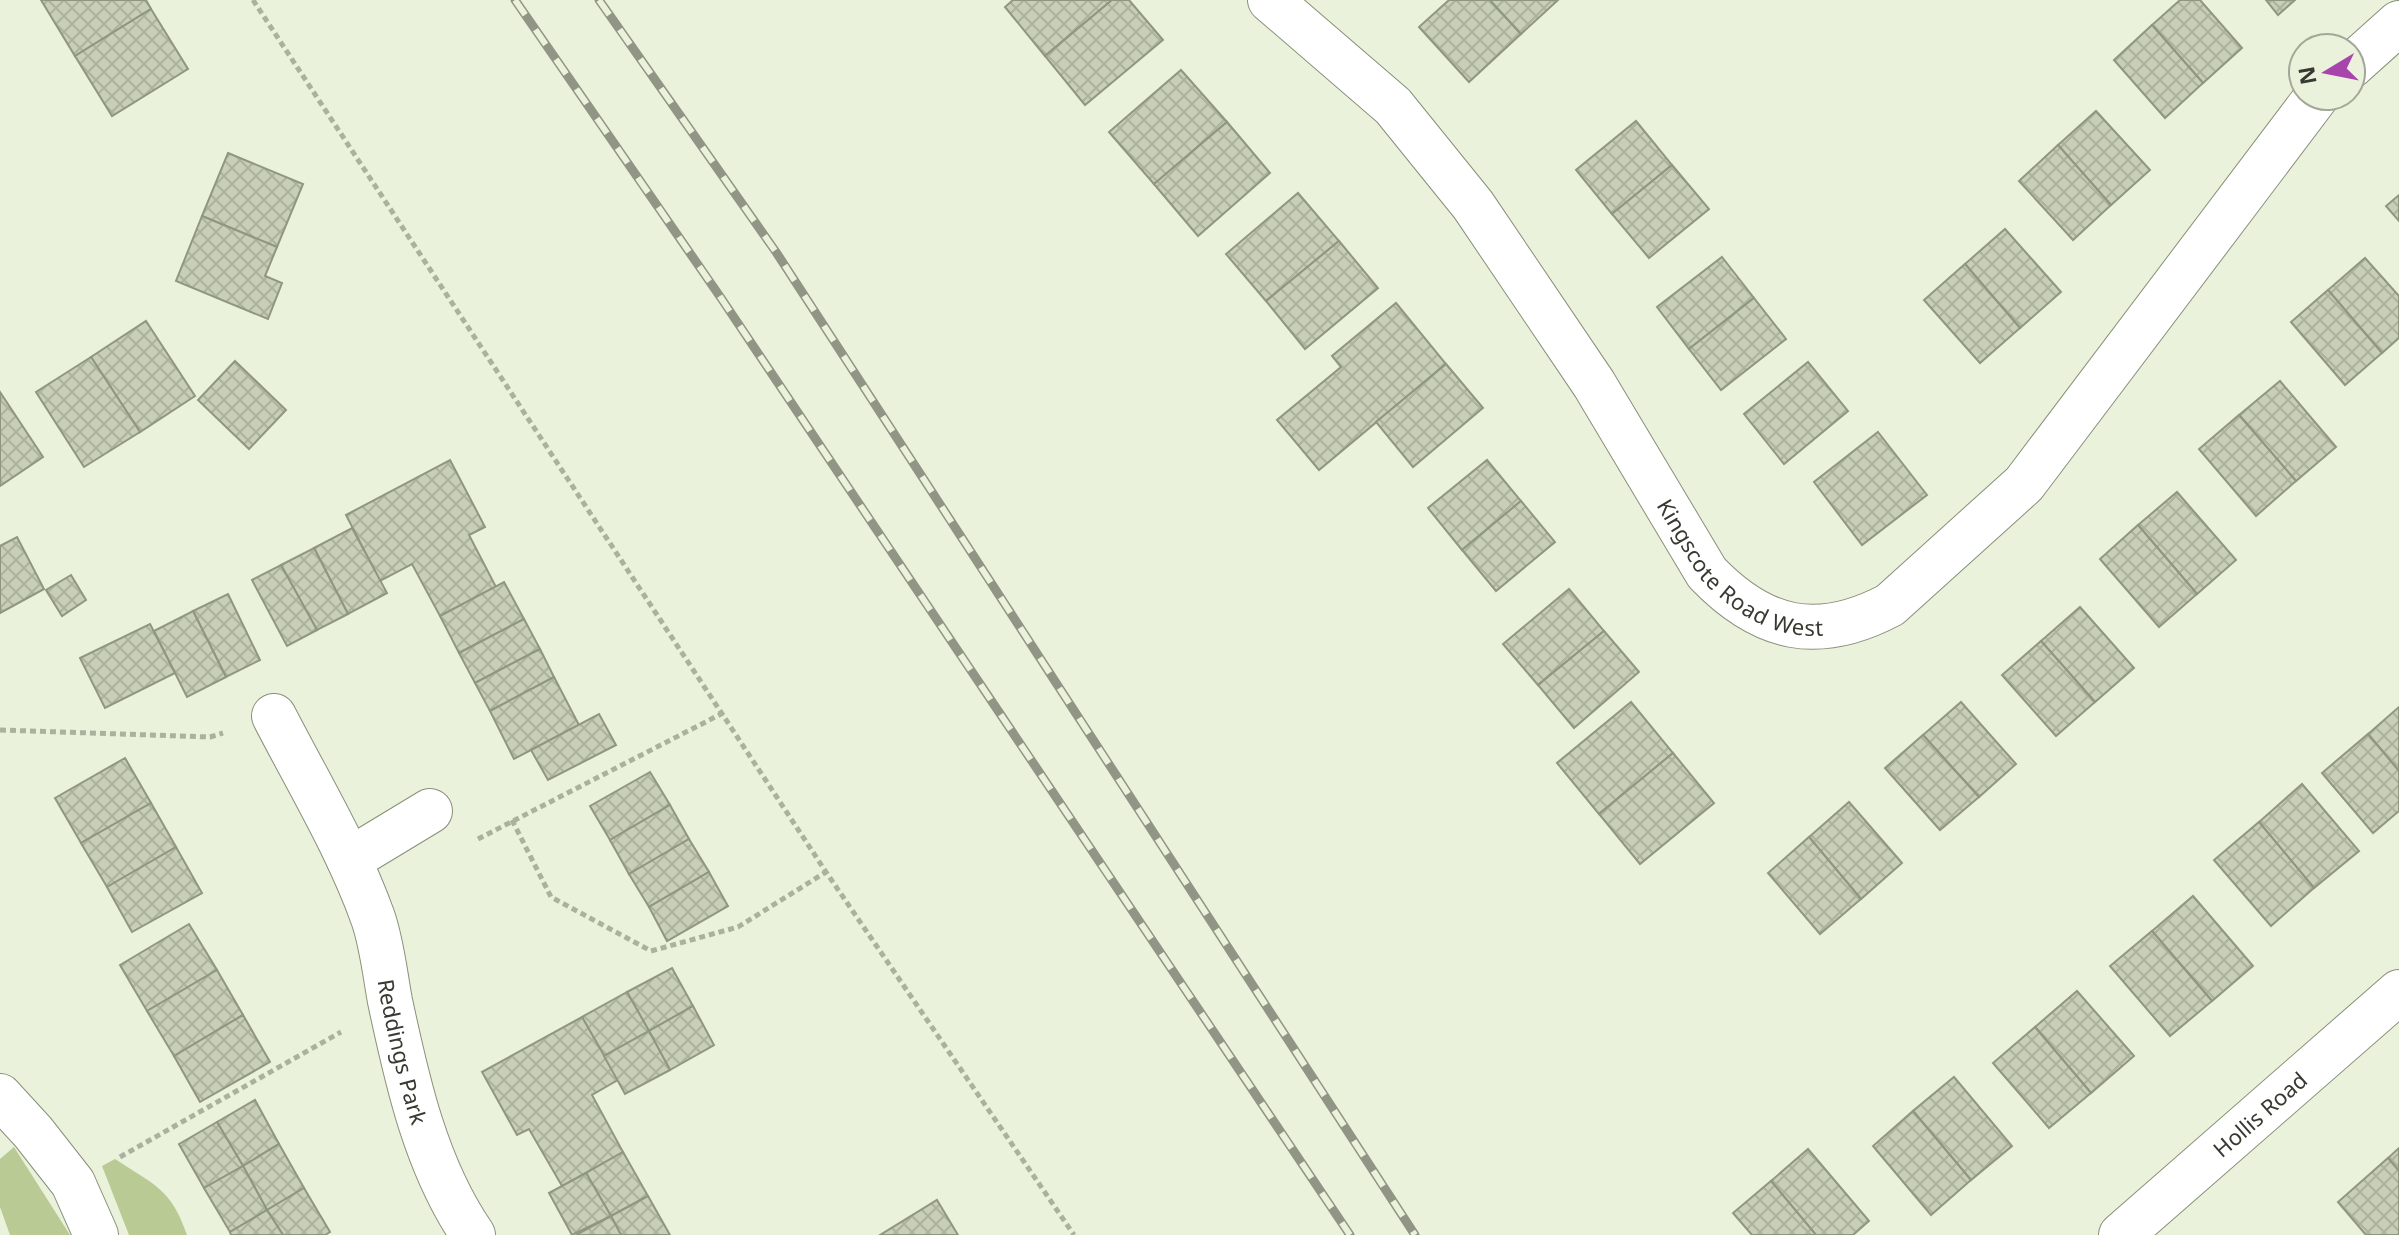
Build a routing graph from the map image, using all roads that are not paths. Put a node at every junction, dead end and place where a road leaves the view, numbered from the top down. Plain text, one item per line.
1 (1294, 7) edge
2 (2399, 23) edge
3 (2367, 52) edge
4 (2305, 112) edge
5 (274, 716) road end
6 (430, 811) road end
7 (349, 860) junction
8 (2399, 992) edge
9 (0, 1096) edge
10 (2144, 1228) edge
11 (96, 1235) edge
12 (473, 1235) edge

1 - 4 street, Kingscote Road West
2 - 3 street
5 - 7 street, Reddings Park
6 - 7 street
7 - 12 street, Reddings Park
8 - 10 street, Hollis Road
9 - 11 street

